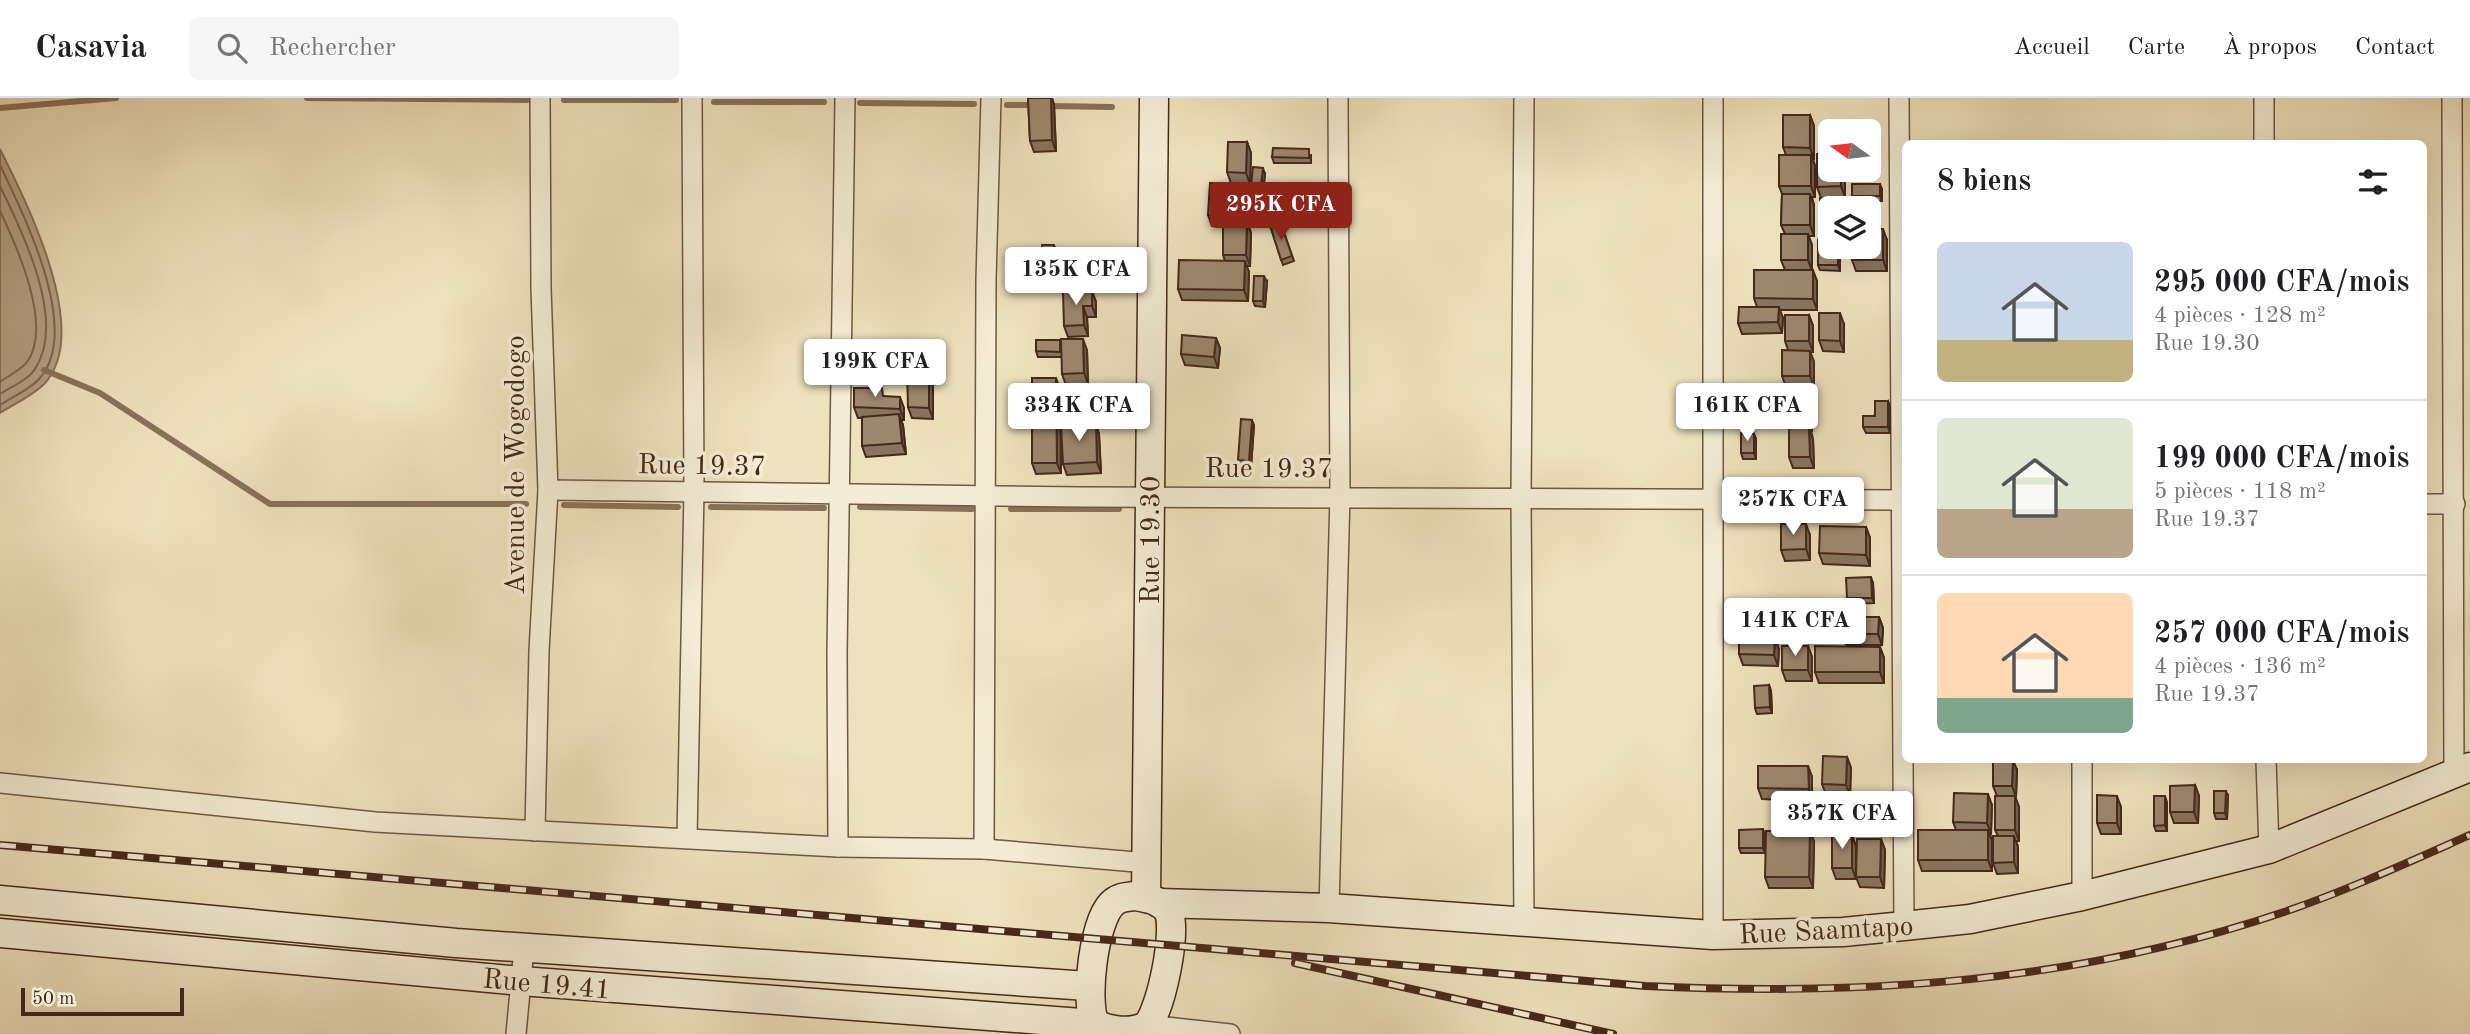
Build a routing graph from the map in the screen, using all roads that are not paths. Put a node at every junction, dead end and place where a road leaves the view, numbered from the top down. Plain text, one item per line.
1 (540, 98) edge
2 (692, 98) edge
3 (845, 98) edge
4 (991, 98) edge
5 (1154, 98) edge
6 (1338, 98) edge
7 (1524, 98) edge
8 (1713, 98) edge
9 (1899, 98) edge
10 (2264, 98) edge
11 (2452, 98) edge
12 (2264, 140) edge
13 (1902, 400) edge
14 (548, 490) junction
15 (694, 491) junction
16 (841, 492) junction
17 (987, 493) junction
18 (1150, 495) junction
19 (1340, 495) junction
20 (1521, 497) junction
21 (1712, 499) junction
22 (1902, 500) edge
23 (2427, 504) edge
24 (2455, 504) junction
25 (1904, 763) edge
26 (2082, 763) edge
27 (2266, 763) edge
28 (2462, 771) edge
29 (0, 783) edge
30 (535, 831) junction
31 (687, 838) junction
32 (838, 846) junction
33 (984, 849) junction
34 (2269, 849) junction
35 (1148, 863) junction
36 (2082, 896) junction
37 (0, 900) edge
38 (1153, 900) junction
39 (1329, 908) junction
40 (1524, 923) junction
41 (1904, 926) junction
42 (0, 933) edge
43 (1713, 935) junction
44 (524, 948) junction
45 (521, 981) junction
46 (1088, 986) junction
47 (1148, 1025) junction
48 (1111, 1030) edge
49 (516, 1034) edge
50 (1230, 1034) edge

1 - 14 street, Avenue de Wogodogo
2 - 15 street
3 - 16 street
4 - 17 street
5 - 18 main road, Rue 19.30
6 - 19 street
7 - 20 street
8 - 21 street
9 - 13 street
10 - 12 street
11 - 24 street
14 - 15 street, Rue 19.37
14 - 30 street, Avenue de Wogodogo
15 - 16 street, Rue 19.37
15 - 31 street
16 - 17 street, Rue 19.37
16 - 32 street
17 - 18 street, Rue 19.37
17 - 33 street
18 - 19 street, Rue 19.37
18 - 35 main road, Rue 19.30
19 - 20 street, Rue 19.37
19 - 39 street
20 - 21 street, Rue 19.37
20 - 40 street
21 - 22 street, Rue 19.37
21 - 43 street
23 - 24 street
24 - 28 street
25 - 41 street
26 - 36 street
27 - 34 street
28 - 34 main road, Rue Saamtapo
29 - 30 street
30 - 31 street
31 - 32 street
32 - 33 street
33 - 35 street
34 - 36 main road, Rue Saamtapo
35 - 38 main road, Rue 19.30
36 - 41 main road, Rue Saamtapo
37 - 44 main road, Rue 19.41
38 - 39 main road, Rue Saamtapo
38 - 46 main road, Rue Saamtapo
38 - 47 main road
39 - 40 main road, Rue Saamtapo
40 - 43 main road, Rue Saamtapo
41 - 43 main road, Rue Saamtapo
42 - 45 main road, Rue 19.41
44 - 45 street
44 - 46 main road, Rue 19.41
45 - 48 main road, Rue 19.41
45 - 49 street
46 - 48 main road
47 - 48 main road, Rue 19.41
47 - 50 street

